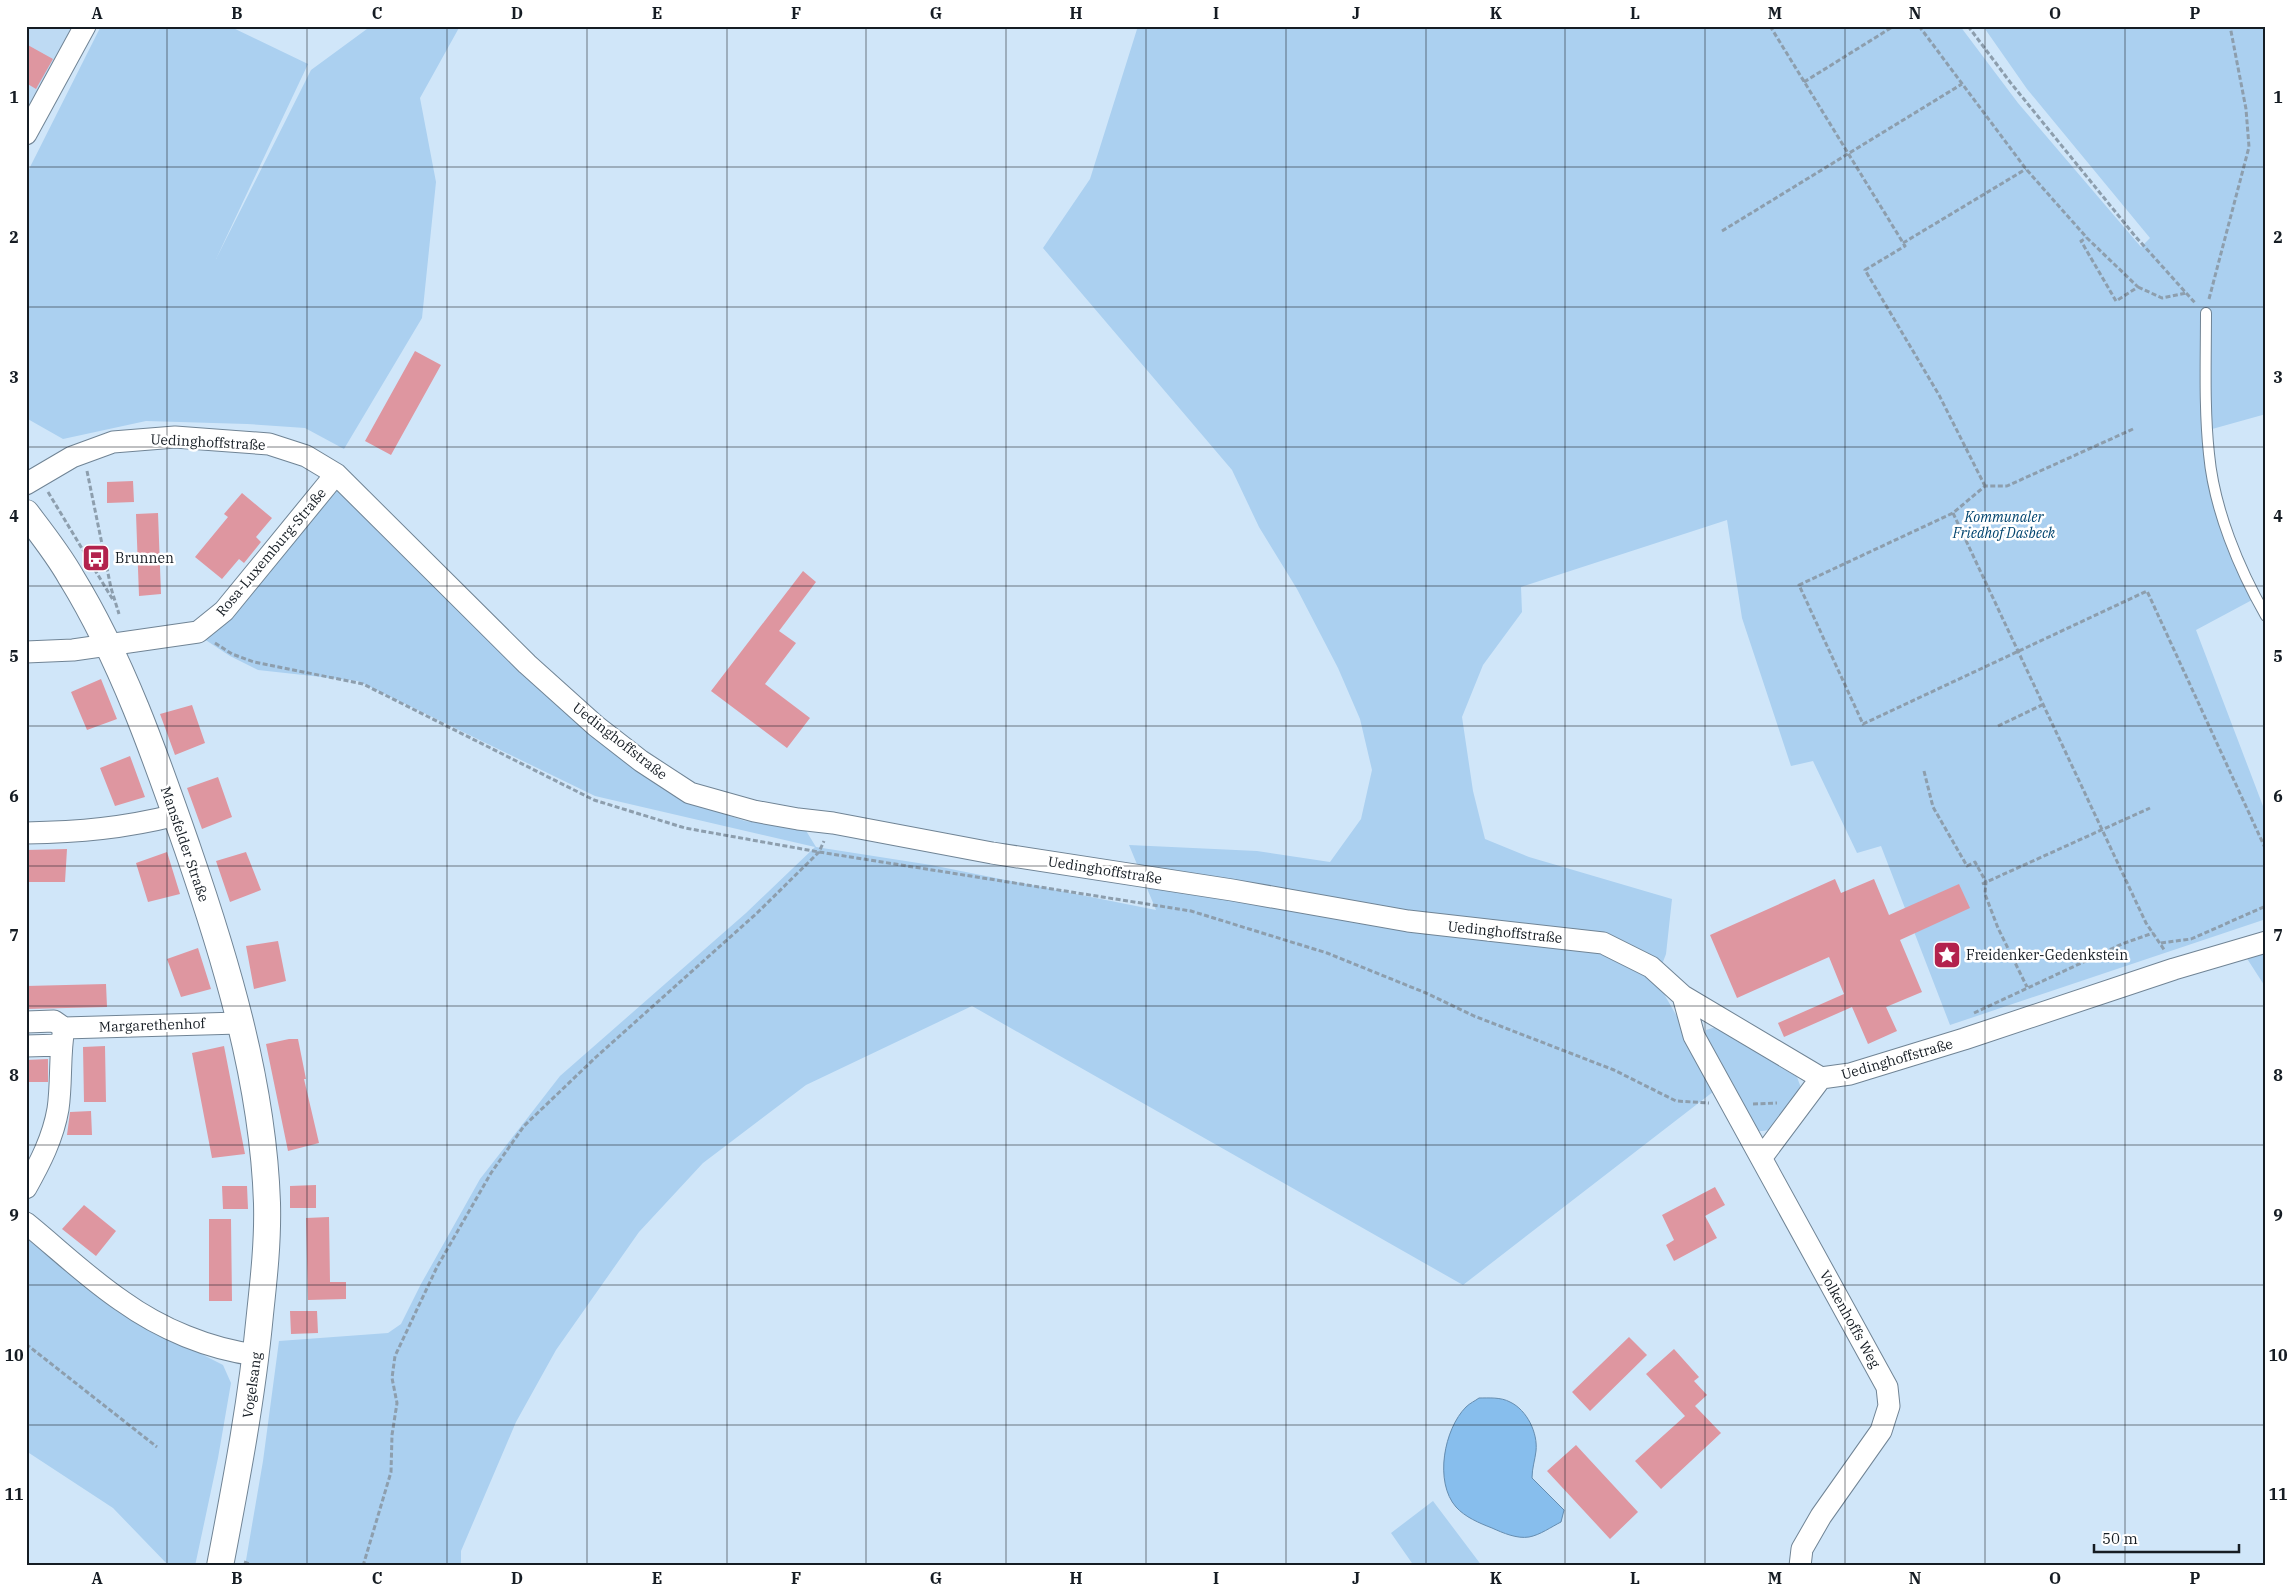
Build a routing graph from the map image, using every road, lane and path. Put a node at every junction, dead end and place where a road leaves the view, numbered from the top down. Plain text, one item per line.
1 (85, 26) edge
2 (1770, 26) edge
3 (1894, 26) edge
4 (1919, 26) edge
5 (1968, 26) edge
6 (2230, 26) edge
7 (1804, 82) junction
8 (1962, 84) junction
9 (26, 134) edge
10 (1848, 154) junction
11 (2026, 169) junction
12 (1722, 231) dead end
13 (2087, 238) junction
14 (1903, 242) junction
15 (2138, 287) junction
16 (2186, 293) junction
17 (2206, 313) junction
18 (2133, 429) dead end
19 (83, 453) junction
20 (336, 474) junction
21 (32, 480) edge
22 (1985, 486) junction
23 (26, 513) edge
24 (1953, 513) junction
25 (117, 607) junction
26 (2266, 616) edge
27 (198, 632) junction
28 (117, 644) junction
29 (2019, 650) junction
30 (26, 652) edge
31 (2044, 704) junction
32 (1998, 726) dead end
33 (1924, 771) dead end
34 (2150, 808) dead end
35 (176, 815) junction
36 (833, 823) junction
37 (2103, 831) junction
38 (26, 833) edge
39 (2266, 850) edge
40 (819, 852) junction
41 (1984, 883) junction
42 (2266, 906) edge
43 (2153, 933) junction
44 (2266, 942) edge
45 (2161, 943) junction
46 (2174, 969) junction
47 (2027, 987) junction
48 (1683, 996) junction
49 (26, 1022) edge
50 (240, 1023) junction
51 (63, 1037) junction
52 (1964, 1039) junction
53 (26, 1046) edge
54 (1821, 1078) junction
55 (1802, 1102) junction
56 (1734, 1105) junction
57 (1762, 1157) junction
58 (26, 1188) edge
59 (267, 1202) joint
60 (26, 1223) edge
61 (26, 1344) edge
62 (256, 1355) junction
63 (157, 1447) dead end
64 (220, 1566) edge
65 (363, 1566) edge
66 (1800, 1566) edge

1 - 9 street
2 - 7 path
3 - 7 path
4 - 8 path
5 - 16 path
6 - 17 path
7 - 10 path
8 - 10 path
8 - 11 path
10 - 12 path
10 - 14 path
11 - 13 path
11 - 14 path
13 - 15 path
13 - 15 path
14 - 22 path
15 - 16 path
16 - 17 path
17 - 26 lane
18 - 22 path
19 - 20 street, Uedinghoffstraße
19 - 21 street, Uedinghoffstraße
19 - 25 path
20 - 27 street, Rosa-Luxemburg-Straße
20 - 36 street, Uedinghoffstraße
21 - 25 path
22 - 24 path
23 - 28 street, Mansfelder Straße
24 - 29 path
24 - 29 path
25 - 28 path
27 - 28 street
27 - 40 path
28 - 30 street
28 - 35 street, Mansfelder Straße
29 - 31 path
29 - 39 path
31 - 32 path
31 - 37 path
33 - 41 path
34 - 37 path
35 - 38 street
35 - 50 street, Mansfelder Straße
36 - 40 path
36 - 48 street, Uedinghoffstraße
37 - 41 path
37 - 43 path
40 - 56 path
40 - 65 path
41 - 47 path
42 - 45 path
43 - 45 path
43 - 47 path
44 - 46 street, Uedinghoffstraße
45 - 46 path
46 - 52 street, Uedinghoffstraße
47 - 52 path
48 - 54 street, Uedinghoffstraße
48 - 56 street, Volkenhoffs Weg
49 - 51 street, Margarethenhof
50 - 51 street, Margarethenhof
50 - 59 street, Mansfelder Straße
51 - 53 street, Margarethenhof
51 - 58 street
52 - 54 street, Uedinghoffstraße
54 - 55 street
55 - 56 path
55 - 57 street
56 - 57 street, Volkenhoffs Weg
57 - 66 street, Volkenhoffs Weg
59 - 62 street, Vogelsang
60 - 62 street
61 - 63 path
62 - 64 street, Vogelsang

